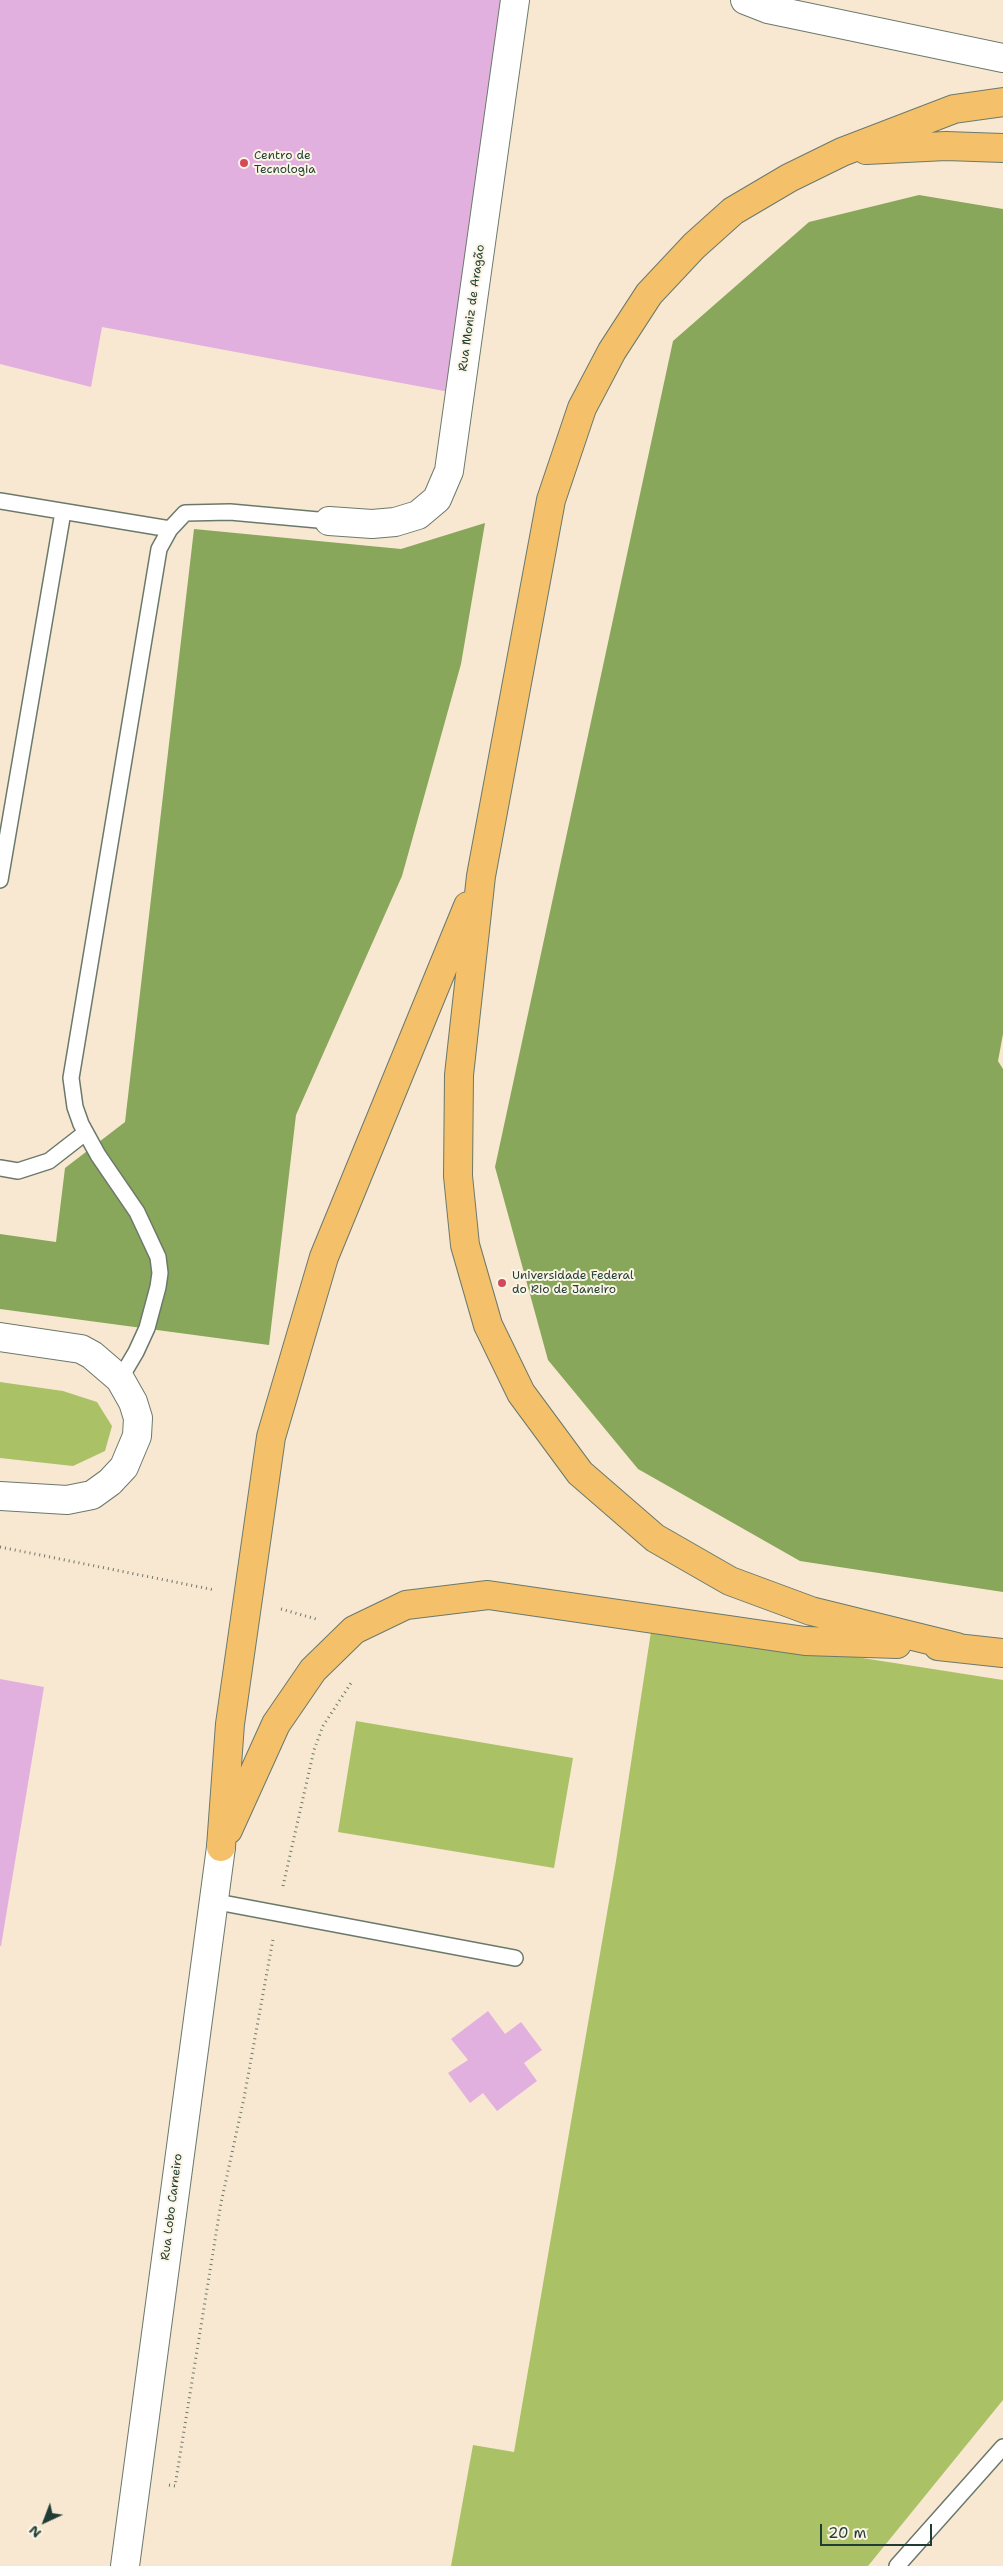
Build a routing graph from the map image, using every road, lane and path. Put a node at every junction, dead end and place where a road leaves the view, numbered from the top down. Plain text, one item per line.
1 (515, 0) edge
2 (745, 0) edge
3 (1003, 58) edge
4 (1003, 102) edge
5 (1003, 148) edge
6 (842, 152) junction
7 (0, 502) edge
8 (64, 512) junction
9 (329, 521) joint
10 (170, 529) junction
11 (481, 876) junction
12 (0, 880) edge
13 (85, 1132) junction
14 (0, 1168) edge
15 (0, 1337) edge
16 (120, 1379) junction
17 (0, 1496) edge
18 (0, 1547) edge
19 (248, 1599) junction
20 (354, 1630) junction
21 (957, 1647) junction
22 (1003, 1653) edge
23 (352, 1681) dead end
24 (221, 1847) junction
25 (212, 1901) junction
26 (278, 1913) junction
27 (515, 1958) dead end
28 (1003, 2446) edge
29 (136, 2480) junction
30 (125, 2566) edge
31 (897, 2566) edge

1 - 9 street, Rua Moniz de Aragão
2 - 3 street
4 - 6 highway
5 - 6 highway
6 - 11 highway
7 - 8 lane
8 - 10 lane
8 - 12 lane
9 - 10 lane
10 - 13 lane
11 - 19 highway
11 - 21 highway
13 - 14 lane
13 - 16 lane
15 - 16 street
16 - 17 street
18 - 19 path
19 - 20 path
19 - 24 highway
20 - 21 highway
20 - 24 highway
21 - 22 highway
23 - 26 path
24 - 25 street, Rua Lobo Carneiro
25 - 26 lane
25 - 29 street, Rua Lobo Carneiro
26 - 27 lane
26 - 29 path
28 - 31 lane
29 - 30 street, Rua Lobo Carneiro

